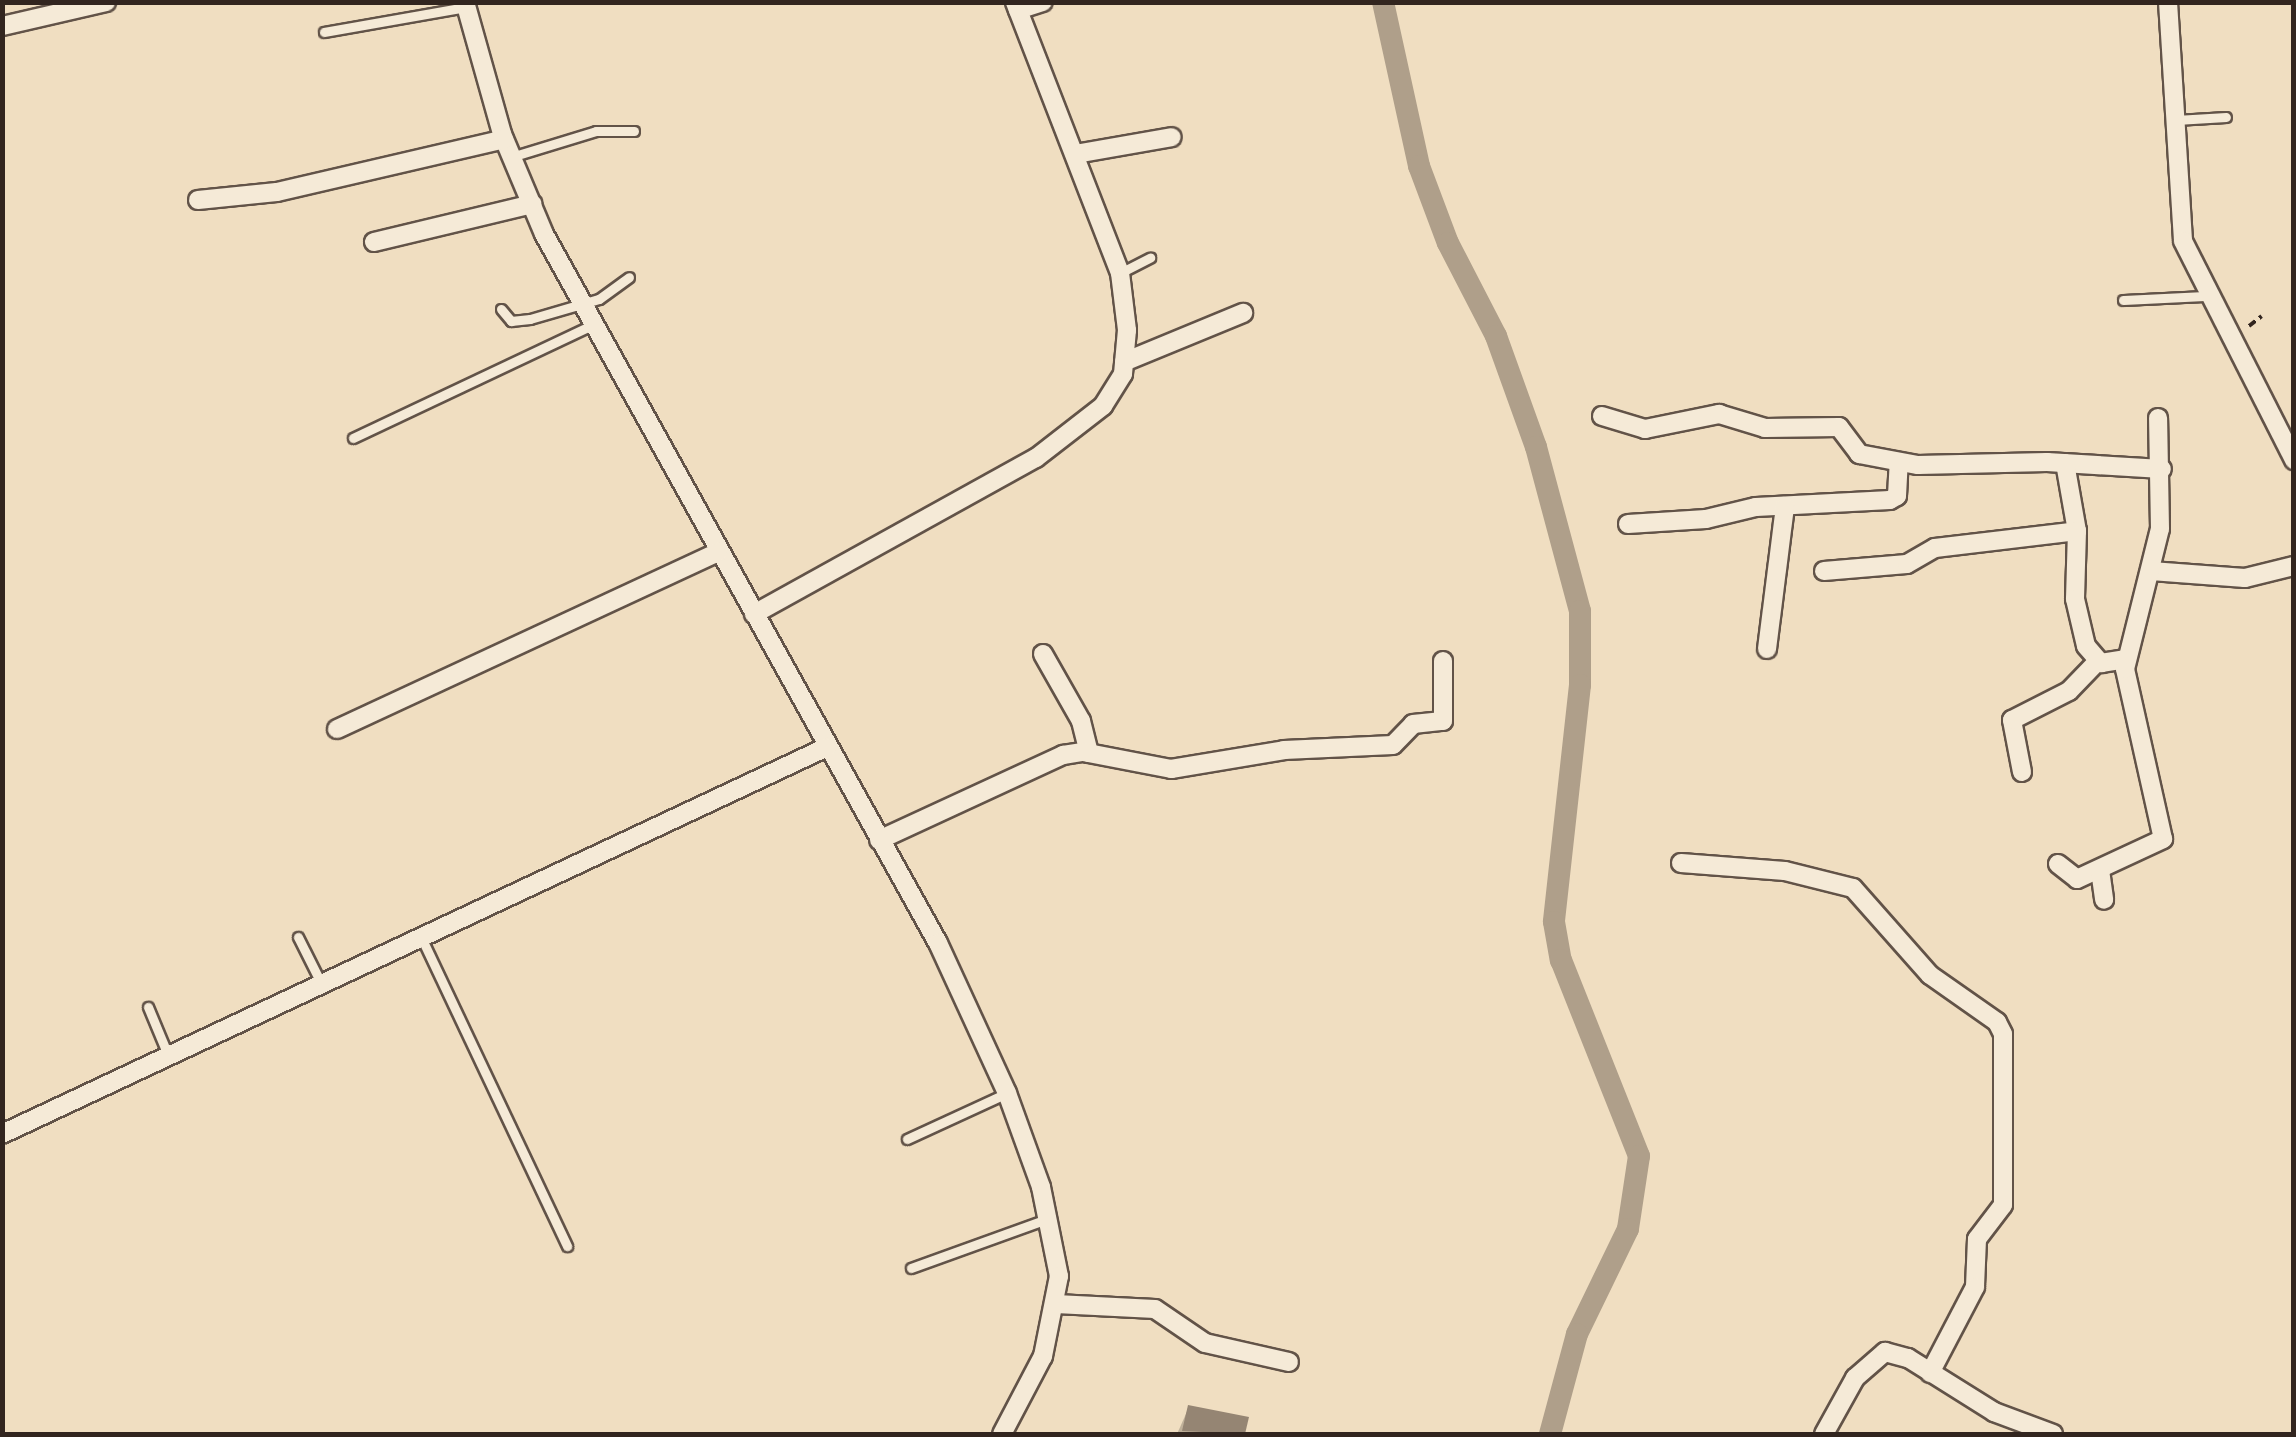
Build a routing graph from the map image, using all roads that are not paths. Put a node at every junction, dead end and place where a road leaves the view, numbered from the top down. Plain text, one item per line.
1 (106, 2) edge
2 (1043, 2) edge
3 (2168, 2) edge
4 (466, 5) edge
5 (1017, 6) edge
6 (2, 26) edge
7 (324, 32) dead end
8 (2226, 117) dead end
9 (2174, 120) junction
10 (634, 131) dead end
11 (1172, 137) dead end
12 (508, 148) junction
13 (1074, 154) junction
14 (198, 200) dead end
15 (532, 204) junction
16 (374, 242) dead end
17 (1150, 258) dead end
18 (1120, 273) junction
19 (629, 278) dead end
20 (2206, 296) junction
21 (2123, 300) dead end
22 (579, 303) junction
23 (501, 309) dead end
24 (1243, 313) dead end
25 (590, 326) junction
26 (1124, 362) junction
27 (1602, 416) dead end
28 (2158, 418) dead end
29 (353, 438) dead end
30 (2294, 460) edge
31 (2065, 462) junction
32 (1899, 463) junction
33 (2162, 469) junction
34 (1785, 506) junction
35 (1628, 524) dead end
36 (2077, 531) junction
37 (718, 552) junction
38 (2294, 566) edge
39 (1824, 571) dead end
40 (2151, 571) junction
41 (754, 614) junction
42 (1766, 649) dead end
43 (1043, 654) dead end
44 (2125, 658) junction
45 (1443, 661) dead end
46 (2098, 661) junction
47 (337, 729) dead end
48 (827, 748) junction
49 (1089, 753) junction
50 (2022, 772) dead end
51 (879, 840) junction
52 (1681, 863) dead end
53 (2058, 864) dead end
54 (2100, 870) junction
55 (2104, 900) dead end
56 (298, 937) dead end
57 (421, 937) junction
58 (322, 985) junction
59 (148, 1007) dead end
60 (168, 1056) junction
61 (1007, 1094) junction
62 (2, 1134) edge
63 (907, 1139) dead end
64 (1049, 1218) junction
65 (567, 1246) dead end
66 (910, 1268) dead end
67 (1056, 1304) junction
68 (1289, 1362) dead end
69 (1930, 1373) junction
70 (1002, 1434) edge
71 (1824, 1434) edge
72 (2053, 1434) edge

1 - 6 street
2 - 5 street
3 - 9 street
4 - 7 lane
4 - 12 street
5 - 13 street
8 - 9 lane
9 - 20 street
10 - 12 lane
11 - 13 street
12 - 14 street
12 - 15 street
13 - 18 street
15 - 16 street
15 - 22 street
17 - 18 lane
18 - 26 street
19 - 22 lane
20 - 21 lane
20 - 30 street
22 - 23 lane
22 - 25 street
24 - 26 street
25 - 29 lane
25 - 37 street
26 - 41 street
27 - 32 street
28 - 33 street
31 - 32 street
31 - 33 street
31 - 36 street
32 - 34 street
33 - 40 street
34 - 35 street
34 - 42 street
36 - 39 street
36 - 46 street
37 - 41 street
37 - 47 street
38 - 40 street
40 - 44 street
41 - 48 street
43 - 49 street
44 - 46 street
44 - 54 street
45 - 49 street
46 - 50 street
48 - 51 street
48 - 57 street
49 - 51 street
51 - 61 street
52 - 69 street
53 - 54 street
54 - 55 street
56 - 58 lane
57 - 58 street
57 - 65 lane
58 - 60 street
59 - 60 lane
60 - 62 street
61 - 63 lane
61 - 64 street
64 - 66 lane
64 - 67 street
67 - 68 street
67 - 70 street
69 - 71 street
69 - 72 street

